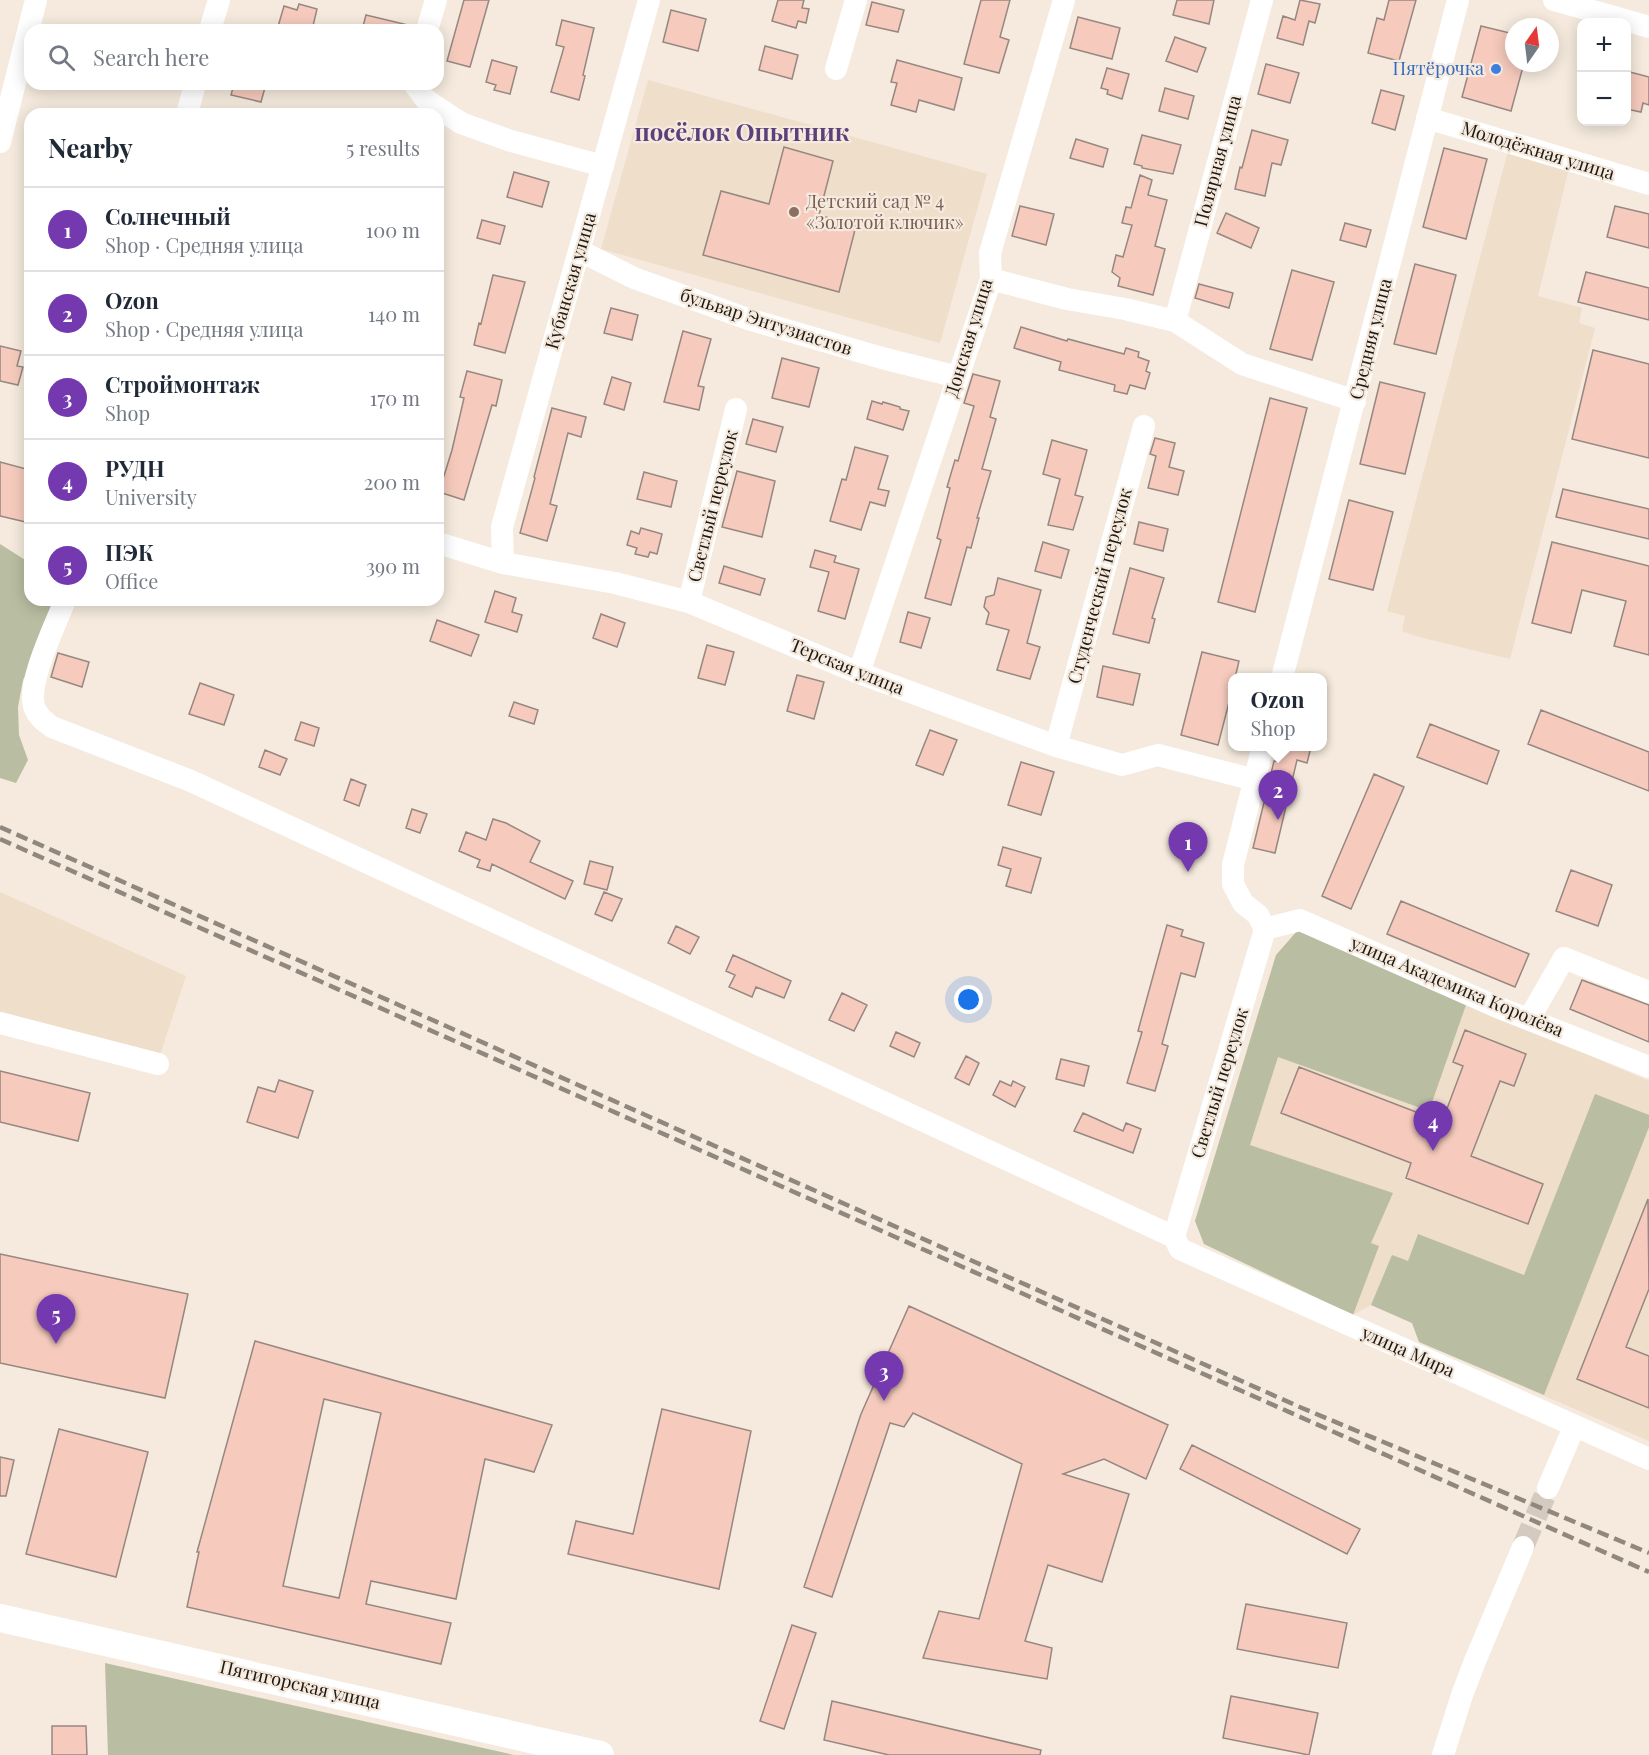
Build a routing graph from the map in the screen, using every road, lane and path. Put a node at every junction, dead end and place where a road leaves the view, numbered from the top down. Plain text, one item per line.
1 (36, 0) edge
2 (219, 0) edge
3 (436, 0) edge
4 (650, 0) edge
5 (856, 0) edge
6 (1064, 0) edge
7 (1262, 0) edge
8 (1458, 0) edge
9 (1554, 0) edge
10 (30, 24) edge
11 (212, 24) edge
12 (430, 24) edge
13 (1649, 27) edge
14 (24, 47) edge
15 (836, 69) dead end
16 (193, 90) edge
17 (418, 90) edge
18 (189, 108) edge
19 (438, 108) edge
20 (444, 112) edge
21 (1427, 118) junction
22 (0, 142) edge
23 (603, 166) junction
24 (1649, 184) edge
25 (580, 251) junction
26 (991, 279) junction
27 (1175, 321) junction
28 (958, 377) junction
29 (1355, 401) junction
30 (736, 409) dead end
31 (1144, 426) dead end
32 (444, 545) edge
33 (503, 563) junction
34 (689, 602) junction
35 (63, 606) edge
36 (859, 672) junction
37 (1283, 673) edge
38 (1056, 746) junction
39 (1262, 751) edge
40 (1255, 780) junction
41 (1265, 929) junction
42 (1649, 992) edge
43 (1530, 1019) junction
44 (0, 1023) edge
45 (158, 1065) dead end
46 (1649, 1066) edge
47 (1174, 1237) junction
48 (1574, 1426) junction
49 (1649, 1459) edge
50 (1548, 1488) tunnel mouth
51 (1524, 1547) tunnel mouth
52 (0, 1618) edge
53 (600, 1755) edge
54 (1443, 1755) edge

1 - 10 street
2 - 11 street
3 - 12 street
4 - 23 street, Кубанская улица
5 - 15 street
6 - 26 street, Донская улица
7 - 27 street, Полярная улица
8 - 21 street, Средняя улица
9 - 13 street
14 - 22 street
16 - 18 street
17 - 19 street
20 - 23 street
21 - 24 street, Молодёжная улица
21 - 29 street, Средняя улица
23 - 25 street, Кубанская улица
25 - 28 street, бульвар Энтузиастов
25 - 33 street, Кубанская улица
26 - 27 street
26 - 28 street, Донская улица
27 - 29 street
28 - 36 street, Донская улица
29 - 37 street, Средняя улица
30 - 34 street, Светлый переулок
31 - 38 street, Студенческий переулок
32 - 33 street, Терская улица
33 - 34 street, Терская улица
34 - 36 street, Терская улица
35 - 47 street, улица Мира
36 - 38 street, Терская улица
38 - 40 street, Терская улица
39 - 40 street
40 - 41 street
41 - 43 street, улица Академика Королёва
41 - 47 street, Светлый переулок
42 - 43 street
43 - 46 street, улица Академика Королёва
44 - 45 street
47 - 48 street, улица Мира
48 - 49 street, улица Мира
48 - 50 street
51 - 54 street
52 - 53 main road, Пятигорская улица

